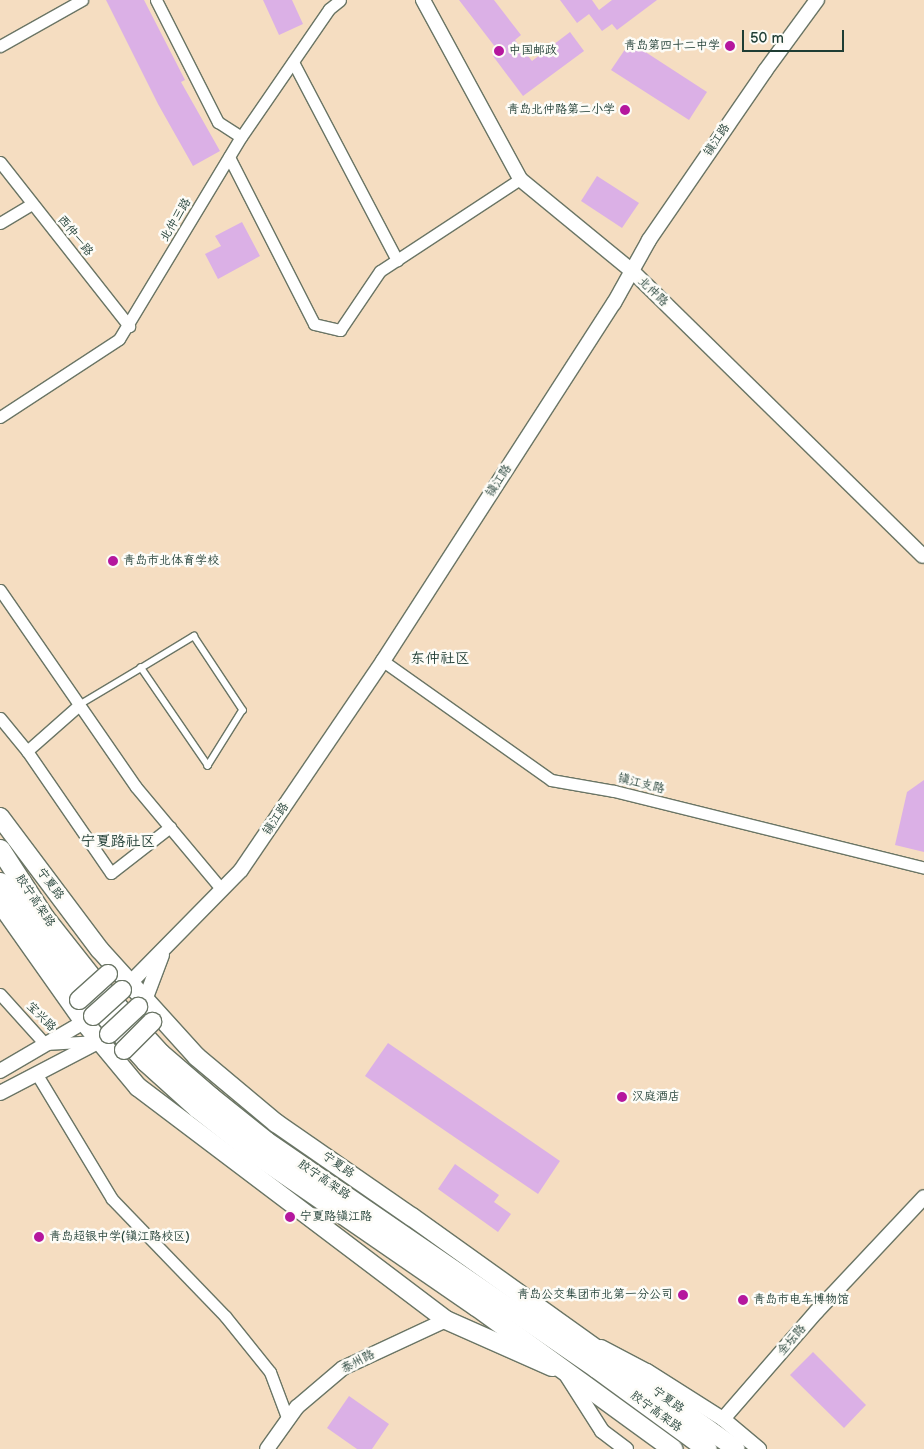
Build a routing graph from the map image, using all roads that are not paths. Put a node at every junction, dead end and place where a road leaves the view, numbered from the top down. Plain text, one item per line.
1 (82, 0) edge
2 (156, 0) edge
3 (340, 0) edge
4 (423, 0) edge
5 (817, 0) edge
6 (0, 46) edge
7 (293, 62) junction
8 (241, 137) junction
9 (229, 157) junction
10 (0, 162) edge
11 (520, 180) junction
12 (32, 204) junction
13 (0, 224) edge
14 (397, 260) junction
15 (632, 271) junction
16 (129, 326) junction
17 (0, 418) edge
18 (923, 556) edge
19 (0, 590) edge
20 (383, 661) junction
21 (141, 668) junction
22 (80, 704) junction
23 (0, 718) edge
24 (27, 751) junction
25 (0, 817) edge
26 (170, 827) junction
27 (0, 849) edge
28 (924, 868) edge
29 (0, 882) edge
30 (222, 890) junction
31 (0, 903) edge
32 (164, 949) junction
33 (109, 968) junction
34 (126, 986) junction
35 (0, 994) edge
36 (73, 999) junction
37 (142, 1004) junction
38 (89, 1019) junction
39 (159, 1023) junction
40 (105, 1037) junction
41 (45, 1044) junction
42 (122, 1067) junction
43 (0, 1071) edge
44 (36, 1074) junction
45 (0, 1093) edge
46 (924, 1197) edge
47 (446, 1320) junction
48 (585, 1340) junction
49 (566, 1373) junction
50 (723, 1419) junction
51 (288, 1420) junction
52 (268, 1449) edge
53 (626, 1449) edge
54 (673, 1449) edge
55 (707, 1449) edge
56 (736, 1449) edge
57 (760, 1449) edge

1 - 6 street
2 - 8 street
3 - 7 street, 北仲三路
4 - 11 street, 北仲路
5 - 15 street, 镇江路
7 - 8 street, 北仲三路
7 - 14 street
8 - 9 street, 北仲三路
9 - 14 street
9 - 16 street, 北仲三路
10 - 12 street, 西仲一路
11 - 14 street
11 - 15 street, 北仲路
12 - 13 street
12 - 16 street, 西仲一路
15 - 18 street, 北仲路
15 - 20 street, 镇江路
16 - 17 street, 北仲三路
19 - 22 street
20 - 28 street, 镇江支路
20 - 30 street, 镇江路
21 - 21 lane
21 - 22 lane
22 - 24 street
22 - 26 street
23 - 24 street
24 - 26 street
25 - 33 main road, 宁夏路
26 - 30 street
27 - 55 highway, 胶宁高架路
29 - 49 highway, 胶宁高架路
30 - 32 street, 镇江路
31 - 36 main road
32 - 34 street, 镇江路
32 - 37 street, 镇江路
33 - 34 main road, 宁夏路
33 - 36 main road, bridge
34 - 37 main road, 宁夏路
34 - 38 main road, 镇江路, bridge
35 - 41 street, 宝兴路
36 - 38 main road
37 - 39 main road, 宁夏路
37 - 40 main road, 镇江路, bridge
38 - 40 main road
38 - 41 street, 镇江路
39 - 42 main road, bridge
39 - 48 main road, 宁夏路
40 - 41 street, 宝兴路
40 - 42 main road
40 - 44 street, 镇江路
41 - 43 street, 镇江路
42 - 47 main road
44 - 45 street, 镇江路
44 - 51 street
46 - 50 street, 金坛路
47 - 49 main road
47 - 51 street, 泰州路
48 - 50 street
48 - 56 main road, 宁夏路
49 - 53 street
49 - 54 highway, 胶宁高架路
50 - 57 street
51 - 52 street, 泰州路

